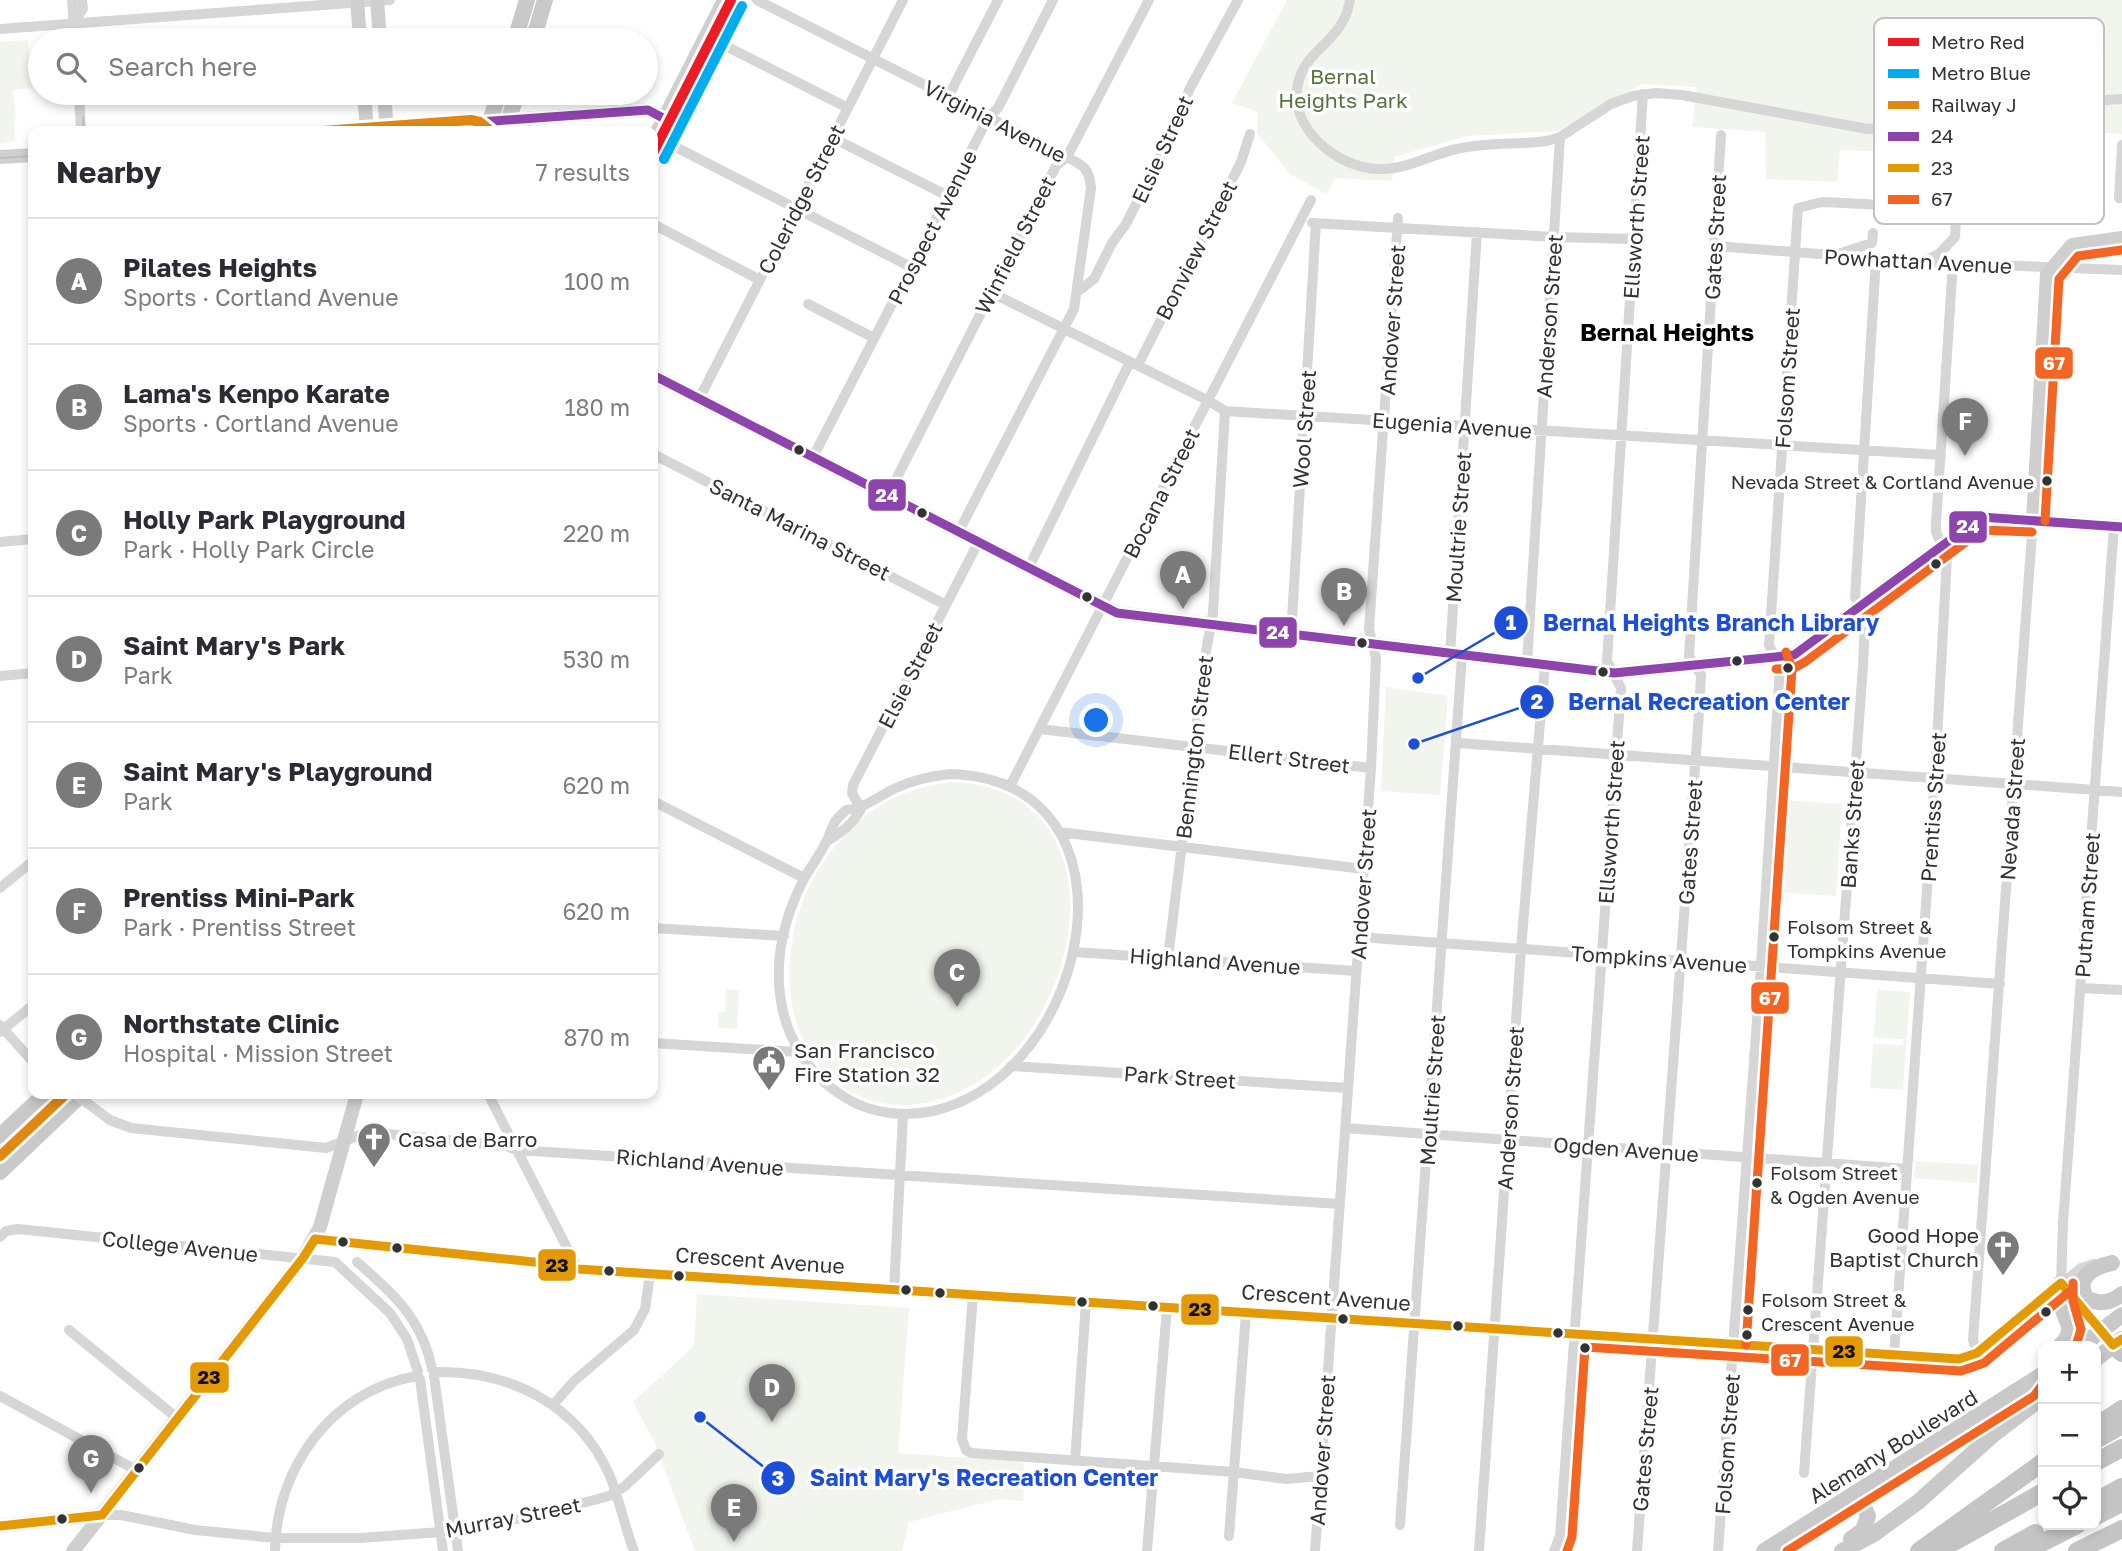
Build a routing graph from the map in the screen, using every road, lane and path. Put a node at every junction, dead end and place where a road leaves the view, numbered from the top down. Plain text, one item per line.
1 (72, 0) edge
2 (82, 0) edge
3 (381, 0) edge
4 (527, 0) edge
5 (545, 0) edge
6 (724, 0) edge
7 (757, 0) edge
8 (903, 0) edge
9 (998, 0) edge
10 (1054, 0) edge
11 (1149, 0) edge
12 (1238, 0) edge
13 (1350, 0) edge
14 (357, 1) edge
15 (74, 24) junction
16 (71, 28) edge
17 (74, 28) edge
18 (359, 28) edge
19 (380, 28) edge
20 (519, 28) edge
21 (537, 28) edge
22 (0, 29) edge
23 (706, 36) junction
24 (873, 59) junction
25 (1643, 94) junction
26 (948, 97) junction
27 (2122, 99) edge
28 (2104, 100) edge
29 (78, 105) edge
30 (80, 105) edge
31 (365, 105) edge
32 (385, 105) edge
33 (495, 105) edge
34 (513, 105) edge
35 (848, 108) junction
36 (80, 110) junction
37 (988, 117) junction
38 (663, 118) junction
39 (81, 126) edge
40 (367, 126) edge
41 (387, 126) edge
42 (489, 126) edge
43 (507, 126) edge
44 (658, 128) edge
45 (1874, 128) edge
46 (1250, 134) dead end
47 (1721, 135) dead end
48 (1560, 137) junction
49 (833, 138) junction
50 (658, 140) edge
51 (2122, 145) edge
52 (28, 155) edge
53 (0, 157) edge
54 (1067, 157) junction
55 (948, 196) junction
56 (2120, 198) edge
57 (1311, 200) dead end
58 (1874, 205) edge
59 (797, 209) junction
60 (1301, 222) junction
61 (1316, 223) junction
62 (1398, 223) junction
63 (1957, 224) edge
64 (658, 227) edge
65 (1477, 232) junction
66 (1873, 233) dead end
67 (1554, 237) junction
68 (2122, 238) edge
69 (1634, 239) junction
70 (1714, 246) junction
71 (1795, 254) junction
72 (1831, 256) junction
73 (1876, 259) junction
74 (1923, 262) junction
75 (1953, 262) junction
76 (911, 267) junction
77 (2052, 267) junction
78 (2122, 270) edge
79 (760, 280) junction
80 (1077, 292) junction
81 (992, 293) junction
82 (808, 304) dead end
83 (1065, 329) junction
84 (874, 338) junction
85 (1134, 364) junction
86 (658, 378) edge
87 (699, 398) junction
88 (1209, 401) junction
89 (1225, 411) junction
90 (1305, 416) junction
91 (1385, 421) junction
92 (1465, 426) junction
93 (1542, 431) junction
94 (1622, 436) junction
95 (1704, 441) junction
96 (1782, 445) junction
97 (1864, 450) junction
98 (1941, 455) junction
99 (658, 457) edge
100 (813, 457) junction
101 (888, 495) junction
102 (2033, 520) junction
103 (2118, 527) edge
104 (959, 531) junction
105 (28, 539) edge
106 (979, 541) junction
107 (0, 542) edge
108 (1943, 545) junction
109 (1029, 568) junction
110 (946, 605) junction
111 (1103, 606) junction
112 (1859, 607) junction
113 (1209, 624) junction
114 (1291, 635) junction
115 (1373, 645) junction
116 (1456, 655) junction
117 (1775, 657) junction
118 (1527, 663) junction
119 (1545, 664) junction
120 (1695, 665) junction
121 (28, 673) edge
122 (1614, 673) junction
123 (0, 676) edge
124 (1040, 729) junction
125 (1458, 743) junction
126 (1194, 747) junction
127 (1537, 749) junction
128 (1615, 754) junction
129 (1695, 760) junction
130 (1773, 765) junction
131 (1371, 768) junction
132 (1855, 771) junction
133 (1935, 777) junction
134 (2014, 783) junction
135 (1010, 786) junction
136 (2095, 791) junction
137 (2122, 792) edge
138 (658, 804) edge
139 (861, 809) junction
140 (1059, 832) junction
141 (1181, 847) junction
142 (28, 865) edge
143 (1364, 869) junction
144 (804, 878) junction
145 (0, 888) edge
146 (658, 928) edge
147 (783, 936) junction
148 (1359, 937) junction
149 (1442, 943) junction
150 (1521, 949) junction
151 (1074, 952) junction
152 (1601, 955) junction
153 (1168, 958) junction
154 (1681, 960) junction
155 (1761, 967) junction
156 (1356, 971) junction
157 (1841, 972) junction
158 (1920, 978) junction
159 (2000, 984) junction
160 (2080, 988) junction
161 (2122, 990) edge
162 (28, 1009) edge
163 (1, 1029) edge
164 (658, 1043) edge
165 (799, 1052) junction
166 (28, 1057) edge
167 (1012, 1066) junction
168 (1348, 1088) junction
169 (40, 1099) edge
170 (77, 1099) edge
171 (82, 1099) edge
172 (356, 1099) edge
173 (491, 1099) edge
174 (903, 1115) junction
175 (1345, 1128) junction
176 (1429, 1134) junction
177 (0, 1136) edge
178 (345, 1139) junction
179 (1508, 1140) junction
180 (1588, 1146) junction
181 (517, 1150) junction
182 (1667, 1152) junction
183 (1748, 1157) junction
184 (1827, 1163) junction
185 (1907, 1169) junction
186 (0, 1172) edge
187 (901, 1175) junction
188 (1340, 1204) junction
189 (0, 1237) edge
190 (315, 1239) junction
191 (358, 1244) junction
192 (303, 1258) junction
193 (357, 1262) junction
194 (2117, 1263) edge
195 (578, 1269) junction
196 (650, 1274) junction
197 (355, 1280) junction
198 (2064, 1287) junction
199 (894, 1290) junction
200 (2122, 1294) edge
201 (973, 1295) junction
202 (2087, 1299) junction
203 (1086, 1302) junction
204 (1167, 1307) junction
205 (1246, 1313) junction
206 (2122, 1315) edge
207 (1332, 1318) junction
208 (1415, 1324) junction
209 (1495, 1329) junction
210 (69, 1330) dead end
211 (2100, 1332) junction
212 (1574, 1334) junction
213 (1654, 1339) junction
214 (2065, 1341) edge
215 (2088, 1341) edge
216 (1734, 1344) junction
217 (2119, 1346) edge
218 (1814, 1350) junction
219 (1976, 1353) junction
220 (1894, 1355) junction
221 (2101, 1356) edge
222 (2038, 1371) edge
223 (434, 1373) junction
224 (418, 1376) junction
225 (2038, 1378) edge
226 (2027, 1386) junction
227 (0, 1396) edge
228 (2038, 1401) edge
229 (553, 1405) junction
230 (2122, 1409) edge
231 (177, 1418) junction
232 (2101, 1423) edge
233 (2122, 1426) edge
234 (2101, 1437) edge
235 (2122, 1448) edge
236 (659, 1454) dead end
237 (2101, 1459) edge
238 (1075, 1461) junction
239 (1154, 1466) junction
240 (2038, 1466) edge
241 (136, 1470) junction
242 (1234, 1472) junction
243 (1804, 1474) dead end
244 (2038, 1475) edge
245 (1320, 1476) junction
246 (2122, 1487) edge
247 (616, 1492) junction
248 (2038, 1495) edge
249 (2101, 1498) edge
250 (1843, 1503) junction
251 (2122, 1503) edge
252 (2101, 1514) edge
253 (102, 1515) junction
254 (1400, 1525) dead end
255 (0, 1526) edge
256 (2122, 1529) edge
257 (456, 1530) junction
258 (2048, 1530) edge
259 (2049, 1530) edge
260 (441, 1532) junction
261 (1229, 1536) dead end
262 (275, 1538) junction
263 (73, 1551) edge
264 (275, 1551) edge
265 (443, 1551) edge
266 (458, 1551) edge
267 (634, 1551) edge
268 (1147, 1551) edge
269 (1315, 1551) edge
270 (1479, 1551) edge
271 (1553, 1551) edge
272 (1637, 1551) edge
273 (1718, 1551) edge
274 (1764, 1551) edge
275 (1836, 1551) edge
276 (1842, 1551) edge
277 (1920, 1551) edge
278 (1938, 1551) edge
279 (2003, 1551) edge
280 (2026, 1551) edge
281 (2077, 1551) edge

1 - 15 street
2 - 15 street
3 - 14 street
3 - 19 street
4 - 20 main road
5 - 21 main road
6 - 23 street
7 - 24 street, Virginia Avenue
8 - 24 street, Coleridge Street
9 - 26 street
10 - 37 street, Prospect Avenue
11 - 54 street, Winfield Street
12 - 80 street, Elsie Street
13 - 48 street
14 - 15 street
14 - 18 street
15 - 16 street
15 - 17 street
15 - 22 street
23 - 35 street
23 - 38 street
24 - 26 street, Virginia Avenue
24 - 35 street, Coleridge Street
25 - 45 street
25 - 48 street
25 - 69 street, Ellsworth Street
26 - 37 street, Virginia Avenue
27 - 28 street
29 - 36 street
30 - 36 street
31 - 40 street
32 - 41 street
33 - 42 main road
34 - 43 main road
35 - 49 street, Coleridge Street
36 - 39 street
37 - 54 street, Virginia Avenue
37 - 55 street, Prospect Avenue
38 - 43 street
38 - 44 street
42 - 43 street
46 - 85 street, Bonview Street
47 - 70 street, Gates Street
48 - 67 street, Anderson Street
49 - 55 street
49 - 59 street, Coleridge Street
50 - 59 street
51 - 56 street
52 - 53 street
54 - 80 street, Virginia Avenue
54 - 81 street, Winfield Street
55 - 76 street, Prospect Avenue
57 - 60 street, Bocana Street
58 - 71 street, Folsom Street
59 - 76 street
59 - 79 street, Coleridge Street
60 - 61 street
60 - 88 street, Bocana Street
61 - 62 street
61 - 90 street, Wool Street
62 - 65 street
62 - 91 street, Andover Street
63 - 74 street
64 - 79 street
65 - 67 street
65 - 92 street, Moultrie Street
66 - 72 street
67 - 69 street
67 - 93 street, Anderson Street
68 - 77 street
69 - 94 street, Ellsworth Street
70 - 71 street, Powhattan Avenue
70 - 95 street, Gates Street
71 - 72 street, Powhattan Avenue
71 - 96 street, Folsom Street
72 - 73 street, Powhattan Avenue
73 - 74 street, Powhattan Avenue
73 - 97 street, Banks Street
74 - 75 street, Powhattan Avenue
75 - 77 street, Powhattan Avenue
75 - 98 street, Prentiss Street
76 - 84 street, Prospect Avenue
77 - 78 street, Powhattan Avenue
77 - 102 street, Nevada Street
79 - 87 street, Coleridge Street
80 - 83 street, Virginia Avenue
81 - 83 street, Eugenia Avenue
81 - 101 street, Winfield Street
82 - 84 street
83 - 85 street, Eugenia Avenue
83 - 104 street
84 - 100 street, Prospect Avenue
85 - 88 street, Eugenia Avenue
85 - 109 street, Bonview Street
86 - 87 street
87 - 100 street
88 - 89 street, Eugenia Avenue
88 - 111 street, Bocana Street
89 - 90 street, Eugenia Avenue
89 - 113 street, Bennington Street
90 - 91 street, Eugenia Avenue
90 - 114 street, Wool Street
91 - 92 street, Eugenia Avenue
91 - 115 street, Andover Street
92 - 93 street, Eugenia Avenue
92 - 116 street, Moultrie Street
93 - 94 street, Eugenia Avenue
93 - 118 street, Anderson Street
94 - 95 street, Eugenia Avenue
94 - 122 street, Ellsworth Street
95 - 96 street, Eugenia Avenue
95 - 120 street, Gates Street
96 - 97 street, Eugenia Avenue
96 - 117 street, Folsom Street
97 - 98 street, Eugenia Avenue
97 - 112 street, Banks Street
98 - 108 street, Prentiss Street
99 - 110 street, Santa Marina Street
100 - 101 street
101 - 104 street
102 - 103 street
102 - 108 street
102 - 134 street, Nevada Street
103 - 136 street, Putnam Street
104 - 106 street
105 - 107 street
106 - 109 street
106 - 110 street, Elsie Street
108 - 112 street
108 - 133 street, Prentiss Street
109 - 111 street
110 - 139 street, Elsie Street
111 - 113 street
111 - 124 street, Bocana Street
112 - 117 street
112 - 132 street, Banks Street
113 - 114 street
113 - 126 street, Bennington Street
114 - 115 street
115 - 116 street
115 - 131 street, Andover Street
116 - 118 street
116 - 125 street, Moultrie Street
117 - 120 street
117 - 130 street, Folsom Street
118 - 119 street
119 - 122 street
119 - 127 street, Anderson Street
120 - 122 street
120 - 129 street, Gates Street
121 - 123 street
122 - 128 street, Ellsworth Street
124 - 126 street, Ellert Street
124 - 135 street, Bocana Street
125 - 127 street
125 - 149 street, Moultrie Street
126 - 131 street, Ellert Street
126 - 141 street, Bennington Street
127 - 128 street
127 - 150 street, Anderson Street
128 - 129 street
128 - 152 street, Ellsworth Street
129 - 130 street
129 - 154 street, Gates Street
130 - 132 street
130 - 155 street, Folsom Street
131 - 143 street, Andover Street
132 - 133 street
132 - 157 street, Banks Street
133 - 134 street
133 - 158 street, Prentiss Street
134 - 136 street
134 - 159 street, Nevada Street
135 - 139 street
135 - 140 street
136 - 137 street
136 - 160 street, Putnam Street
138 - 144 street
139 - 144 street
140 - 141 street
140 - 151 street
141 - 143 street
141 - 153 street, Bennington Street
142 - 145 street
143 - 148 street, Andover Street
144 - 147 street
146 - 147 street
147 - 165 street
148 - 149 street, Tompkins Avenue
148 - 156 street, Andover Street
149 - 150 street, Tompkins Avenue
149 - 176 street, Moultrie Street
150 - 152 street, Tompkins Avenue
150 - 179 street, Anderson Street
151 - 153 street, Highland Avenue
151 - 167 street
152 - 154 street, Tompkins Avenue
152 - 180 street, Ellsworth Street
153 - 156 street, Highland Avenue
154 - 155 street, Tompkins Avenue
154 - 182 street, Gates Street
155 - 157 street, Tompkins Avenue
155 - 183 street, Folsom Street
156 - 168 street, Andover Street
157 - 158 street, Tompkins Avenue
157 - 184 street, Banks Street
158 - 159 street, Tompkins Avenue
158 - 185 street, Prentiss Street
159 - 219 street, Nevada Street
160 - 161 street
160 - 198 street, Putnam Street
162 - 163 street
163 - 166 street
164 - 165 street
165 - 174 street
167 - 168 street, Park Street
167 - 174 street
168 - 175 street, Andover Street
169 - 177 main road
170 - 186 main road
171 - 178 street, Richland Avenue, bridge
172 - 178 street
173 - 181 street
174 - 187 street
175 - 176 street, Ogden Avenue
175 - 188 street, Andover Street
176 - 179 street, Ogden Avenue
176 - 208 street, Moultrie Street
178 - 181 street, Richland Avenue
178 - 190 street
179 - 180 street, Ogden Avenue
179 - 209 street, Anderson Street
180 - 182 street, Ogden Avenue
180 - 212 street, Ellsworth Street
181 - 187 street, Richland Avenue
181 - 195 street
182 - 183 street, Ogden Avenue
182 - 213 street, Gates Street
183 - 184 street, Ogden Avenue
183 - 216 street, Folsom Street
184 - 185 street, Ogden Avenue
184 - 218 street, Banks Street
185 - 220 street, Prentiss Street
187 - 188 street, Richland Avenue
187 - 199 street
188 - 207 street, Andover Street
189 - 192 street, College Avenue
190 - 191 street, Crescent Avenue
190 - 192 street
191 - 193 street
191 - 195 street, Crescent Avenue
192 - 197 street, College Avenue
192 - 231 street
193 - 197 street
193 - 223 street
194 - 198 street
194 - 202 main road
195 - 196 street, Crescent Avenue
196 - 199 street, Crescent Avenue
196 - 229 street
197 - 224 street, College Avenue
198 - 202 main road
198 - 211 street
198 - 214 main road
198 - 219 street
199 - 201 street, Crescent Avenue
200 - 202 main road
201 - 203 street, Crescent Avenue
201 - 238 street
203 - 204 street, Crescent Avenue
203 - 238 street
204 - 205 street, Crescent Avenue
204 - 239 street
205 - 207 street, Crescent Avenue
205 - 242 street
206 - 211 main road
207 - 208 street, Crescent Avenue
207 - 245 street, Andover Street
208 - 209 street, Crescent Avenue
208 - 254 street, Moultrie Street
209 - 212 street, Crescent Avenue
209 - 270 street, Anderson Street
210 - 231 street
211 - 215 main road
211 - 217 main road
212 - 213 street, Crescent Avenue
212 - 271 street, Ellsworth Street
213 - 216 street, Crescent Avenue
213 - 272 street, Gates Street
216 - 218 street, Crescent Avenue
216 - 273 street, Folsom Street
217 - 221 main road
218 - 220 street, Crescent Avenue
218 - 243 street, Banks Street
219 - 220 street, Crescent Avenue
222 - 226 main road
223 - 224 street
223 - 229 street
223 - 257 street
224 - 260 street, College Avenue
224 - 262 street
225 - 226 main road, Alemany Boulevard
226 - 250 main road, Alemany Boulevard
227 - 241 street
228 - 276 main road, Alemany Boulevard
229 - 247 street
230 - 232 highway
231 - 241 street
233 - 234 highway
235 - 237 highway
236 - 247 street, Murray Street
238 - 239 street
239 - 242 street
239 - 268 street
240 - 277 highway
241 - 253 street
242 - 245 street
242 - 261 street
244 - 277 highway
245 - 269 street, Andover Street
246 - 249 highway
247 - 257 street, Murray Street
247 - 267 street
248 - 278 highway
250 - 274 main road, Alemany Boulevard
250 - 275 main road
251 - 252 highway
253 - 255 street
253 - 262 street, Murray Street
253 - 263 street
256 - 281 highway
257 - 260 street, Murray Street
257 - 266 street
258 - 279 highway
259 - 280 highway
260 - 262 street, Murray Street
260 - 265 street, College Avenue
262 - 264 street

